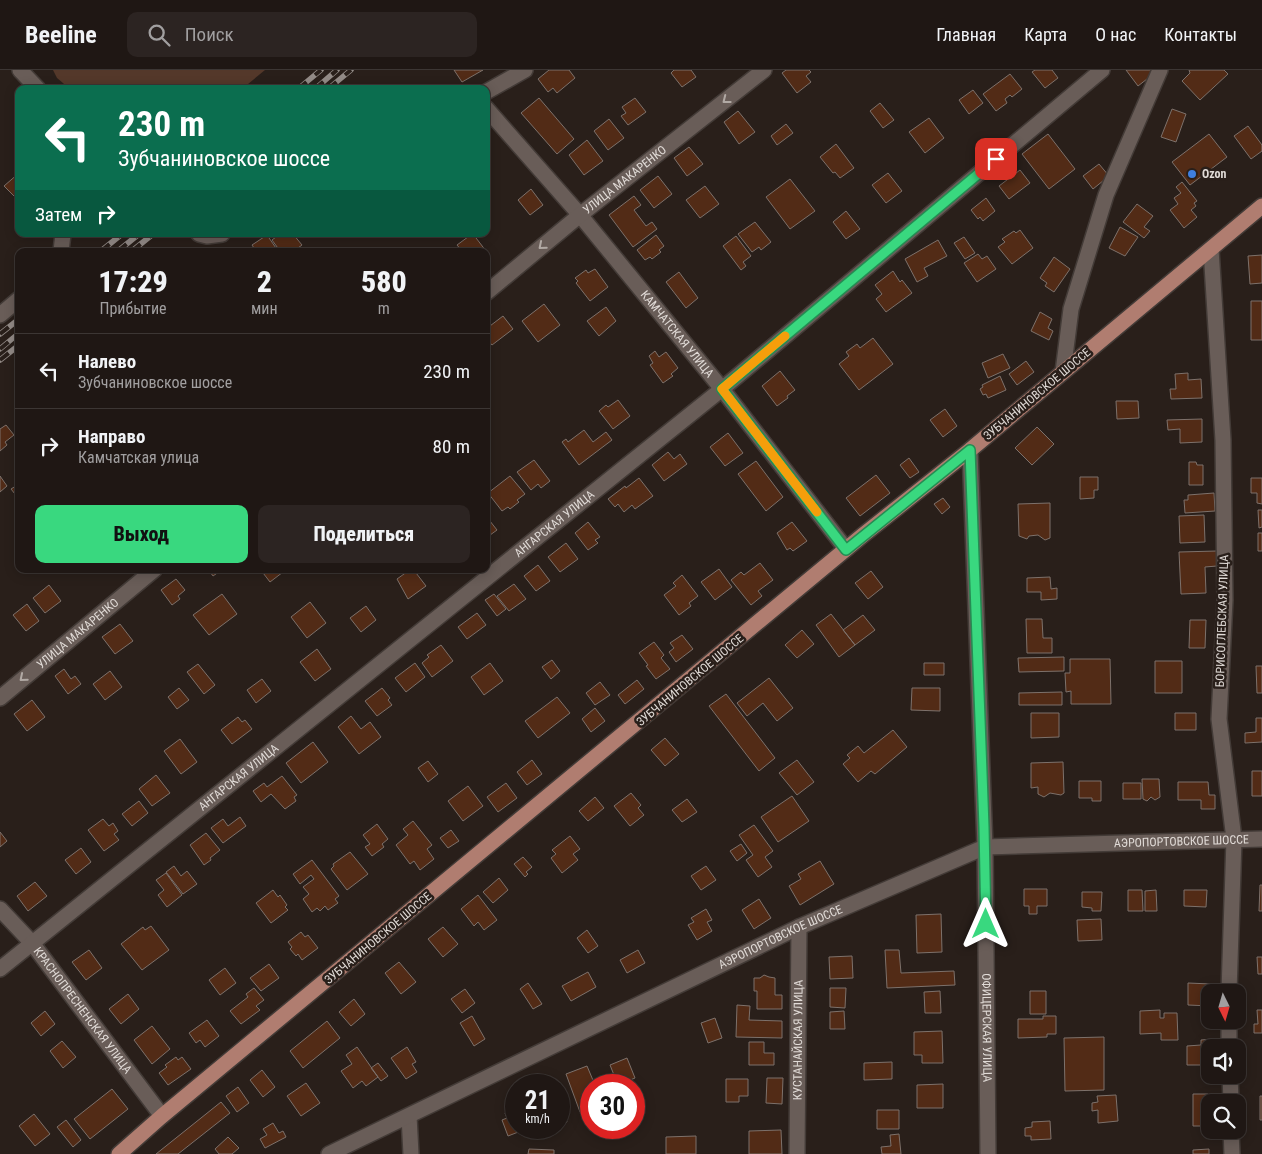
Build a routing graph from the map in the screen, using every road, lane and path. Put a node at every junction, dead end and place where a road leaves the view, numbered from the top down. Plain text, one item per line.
1 (20, 70) edge
2 (525, 70) edge
3 (764, 70) edge
4 (1102, 70) edge
5 (1160, 70) edge
6 (34, 85) edge
7 (490, 90) edge
8 (490, 113) edge
9 (1262, 206) edge
10 (580, 215) junction
11 (1211, 249) junction
12 (490, 290) edge
13 (15, 302) edge
14 (0, 315) edge
15 (1063, 372) junction
16 (722, 389) junction
17 (970, 450) junction
18 (846, 550) junction
19 (150, 573) edge
20 (0, 698) edge
21 (1234, 839) junction
22 (1262, 839) edge
23 (985, 847) junction
24 (0, 909) edge
25 (799, 927) junction
26 (32, 943) junction
27 (0, 969) edge
28 (1229, 984) edge
29 (162, 1116) junction
30 (409, 1116) junction
31 (1231, 1139) edge
32 (119, 1154) edge
33 (329, 1154) edge
34 (411, 1154) edge
35 (797, 1154) edge
36 (988, 1154) edge
37 (1232, 1154) edge

1 - 6 street
2 - 7 street
3 -> 10 street, УЛИЦА МАКАРЕНКО
4 - 16 street, АНГАРСКАЯ УЛИЦА
5 - 15 street
8 - 10 street, КАМЧАТСКАЯ УЛИЦА
9 - 11 main road, ЗУБЧАНИНОВСКОЕ ШОССЕ
10 -> 12 street, УЛИЦА МАКАРЕНКО
10 - 16 street, КАМЧАТСКАЯ УЛИЦА
11 - 15 main road, ЗУБЧАНИНОВСКОЕ ШОССЕ
11 - 21 street, БОРИСОГЛЕБСКАЯ УЛИЦА
13 - 14 street
15 - 17 main road, ЗУБЧАНИНОВСКОЕ ШОССЕ
16 - 18 street, КАМЧАТСКАЯ УЛИЦА
16 - 26 street, АНГАРСКАЯ УЛИЦА
17 - 18 main road, ЗУБЧАНИНОВСКОЕ ШОССЕ
17 - 23 street, ОФИЦЕРСКАЯ УЛИЦА
18 - 29 main road, ЗУБЧАНИНОВСКОЕ ШОССЕ
19 -> 20 street, УЛИЦА МАКАРЕНКО
21 - 22 street, АЭРОПОРТОВСКОЕ ШОССЕ
21 - 23 street, АЭРОПОРТОВСКОЕ ШОССЕ
21 - 28 street, БОРИСОГЛЕБСКАЯ УЛИЦА
23 - 25 street, АЭРОПОРТОВСКОЕ ШОССЕ
23 - 36 street, ОФИЦЕРСКАЯ УЛИЦА
24 - 26 street, КРАСНОПРЕСНЕНСКАЯ УЛИЦА
25 - 30 street, АЭРОПОРТОВСКОЕ ШОССЕ
25 - 35 street, КУСТАНАЙСКАЯ УЛИЦА
26 - 27 street, АНГАРСКАЯ УЛИЦА
26 - 29 street, КРАСНОПРЕСНЕНСКАЯ УЛИЦА
29 - 32 main road, ЗУБЧАНИНОВСКОЕ ШОССЕ
30 - 33 street, АЭРОПОРТОВСКОЕ ШОССЕ
30 - 34 street
31 - 37 street

